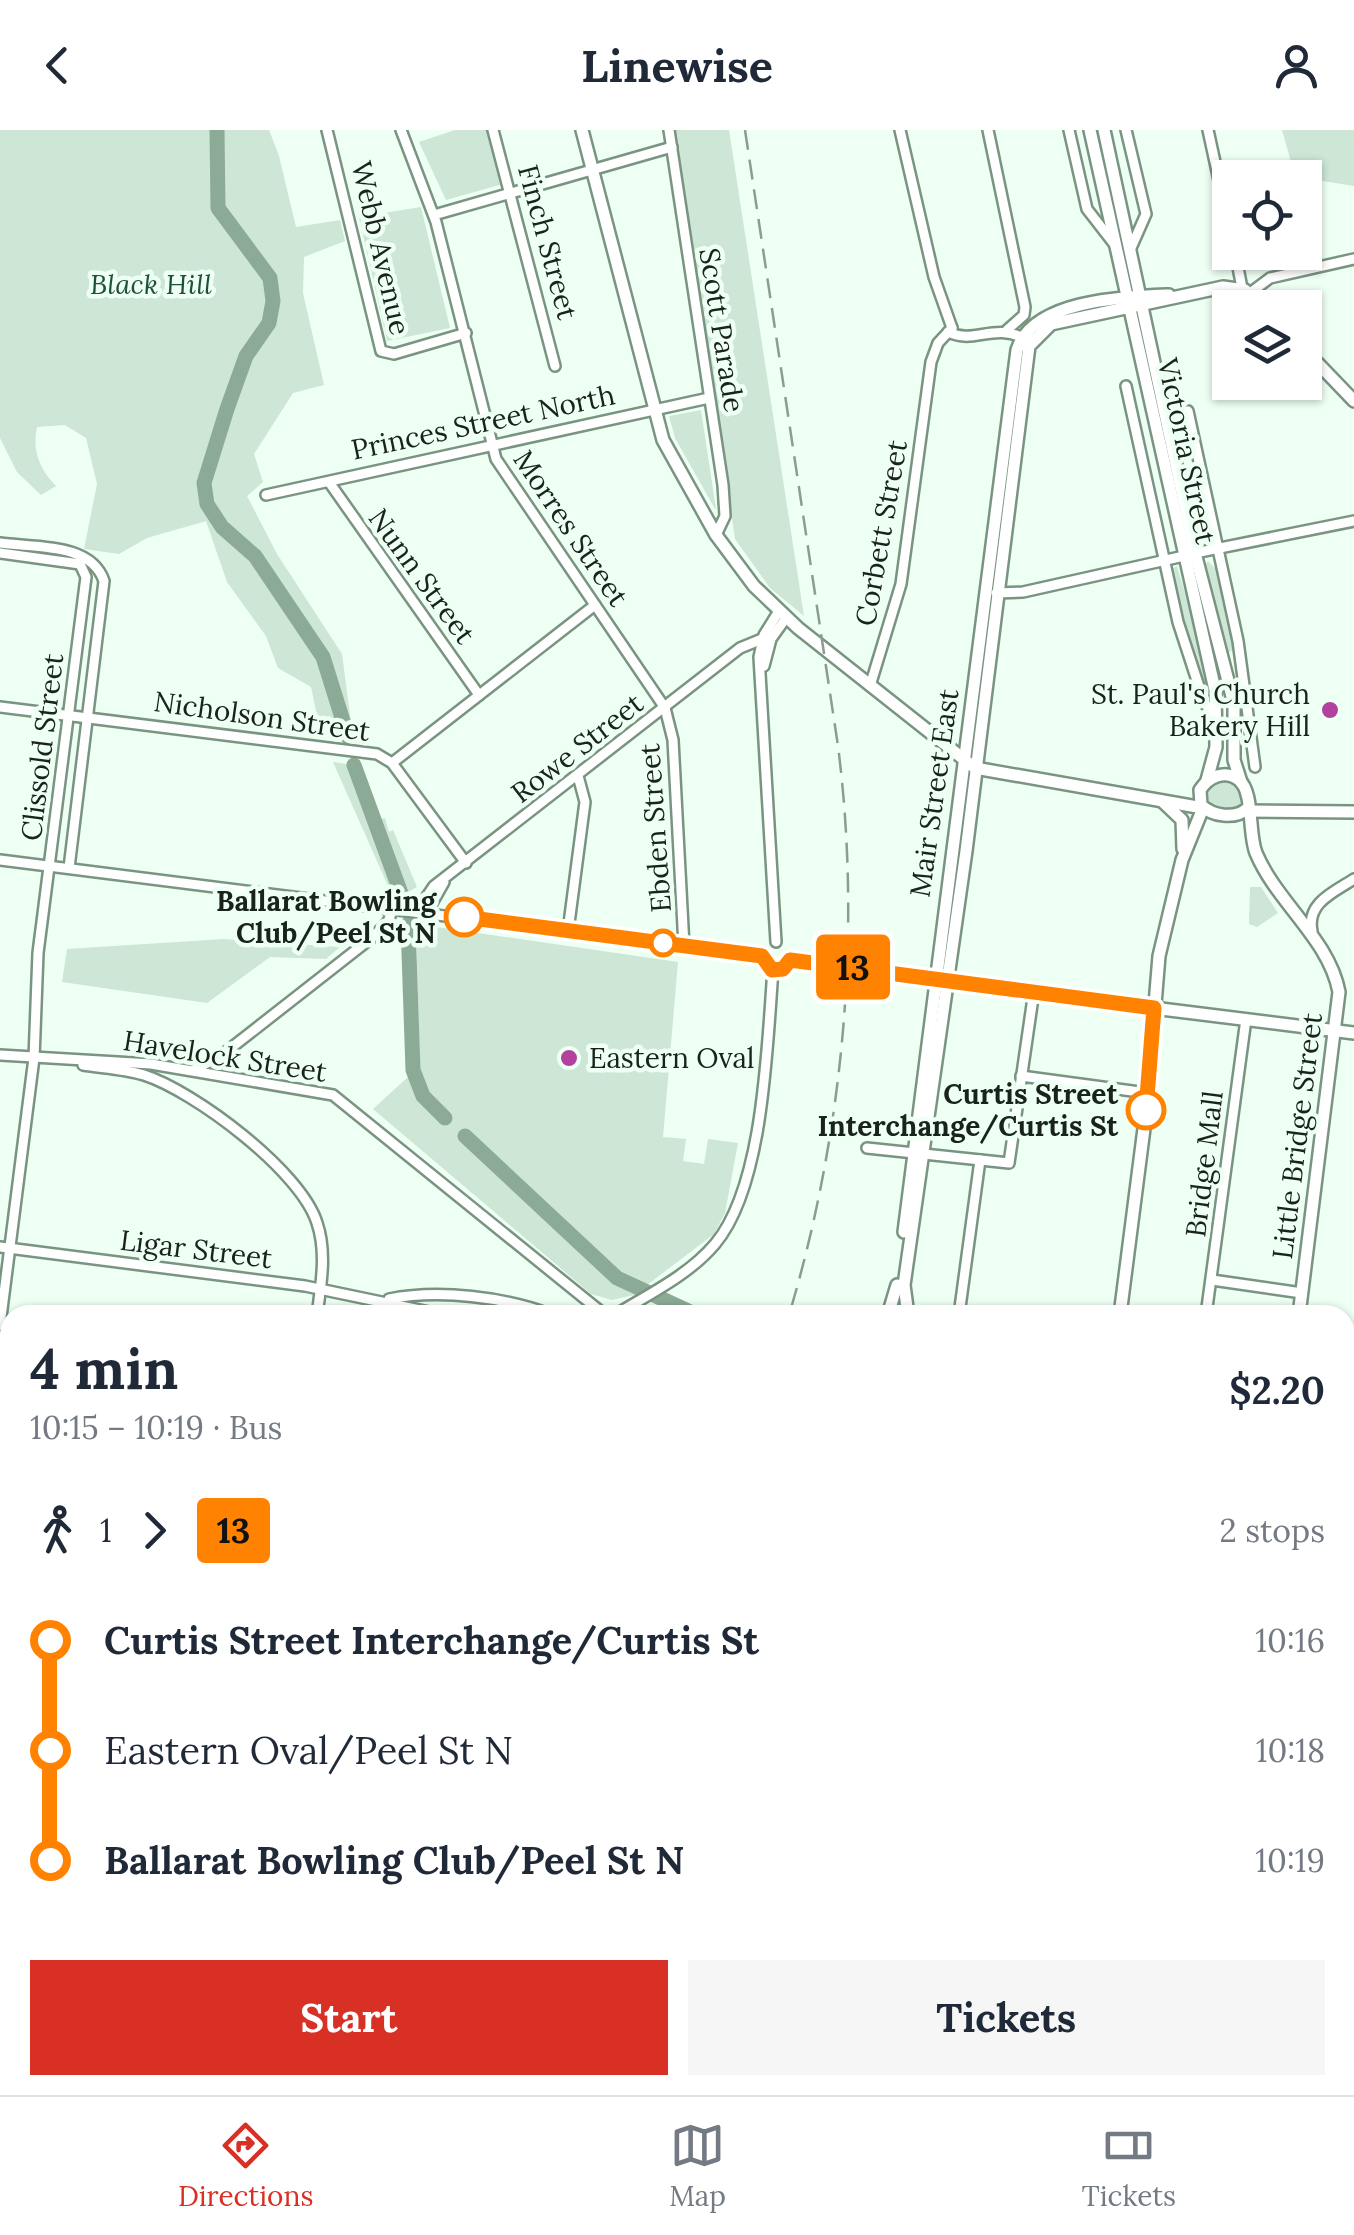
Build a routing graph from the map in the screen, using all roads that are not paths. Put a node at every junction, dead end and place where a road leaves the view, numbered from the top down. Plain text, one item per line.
1 (327, 130) edge
2 (401, 130) edge
3 (493, 130) edge
4 (582, 130) edge
5 (669, 130) edge
6 (900, 130) edge
7 (988, 130) edge
8 (1069, 130) edge
9 (1090, 130) edge
10 (1104, 130) edge
11 (1126, 130) edge
12 (1208, 130) edge
13 (672, 147) junction
14 (1215, 160) edge
15 (592, 170) junction
16 (510, 195) junction
17 (434, 216) junction
18 (1116, 246) junction
19 (1131, 248) junction
20 (1354, 259) edge
21 (1240, 270) edge
22 (1246, 290) joint
23 (1212, 292) edge
24 (1136, 302) junction
25 (948, 328) junction
26 (1006, 330) junction
27 (466, 334) junction
28 (1026, 339) junction
29 (555, 366) dead end
30 (1322, 368) edge
31 (1126, 386) dead end
32 (710, 398) junction
33 (1354, 401) edge
34 (654, 410) junction
35 (1188, 410) dead end
36 (492, 446) junction
37 (330, 482) junction
38 (266, 495) dead end
39 (1354, 521) edge
40 (716, 535) junction
41 (0, 543) edge
42 (1218, 548) junction
43 (0, 553) edge
44 (1190, 554) junction
45 (67, 557) junction
46 (81, 559) junction
47 (1164, 560) junction
48 (86, 581) junction
49 (104, 581) junction
50 (996, 593) junction
51 (596, 605) junction
52 (782, 615) junction
53 (762, 639) junction
54 (733, 655) junction
55 (1241, 661) junction
56 (759, 663) junction
57 (1223, 663) junction
58 (74, 682) junction
59 (93, 684) junction
60 (762, 684) junction
61 (870, 686) junction
62 (479, 695) junction
63 (0, 707) edge
64 (665, 708) junction
65 (69, 714) junction
66 (88, 716) junction
67 (1218, 726) junction
68 (65, 744) junction
69 (84, 746) junction
70 (392, 763) junction
71 (970, 764) junction
72 (1255, 767) dead end
73 (578, 776) junction
74 (1241, 782) junction
75 (1204, 784) junction
76 (1149, 796) junction
77 (1247, 807) junction
78 (1203, 808) junction
79 (1354, 812) edge
80 (1277, 814) junction
81 (1250, 834) junction
82 (0, 860) edge
83 (1182, 860) junction
84 (466, 863) junction
85 (49, 866) junction
86 (69, 868) junction
87 (1354, 879) edge
88 (396, 908) junction
89 (418, 911) junction
90 (568, 931) junction
91 (1314, 939) junction
92 (776, 942) junction
93 (684, 946) junction
94 (762, 956) junction
95 (790, 960) junction
96 (820, 964) tunnel mouth
97 (853, 967) tunnel mouth
98 (772, 970) junction
99 (940, 979) junction
100 (1034, 991) junction
101 (1154, 1008) junction
102 (1246, 1019) junction
103 (1337, 1031) junction
104 (1354, 1033) edge
105 (0, 1055) edge
106 (222, 1055) junction
107 (34, 1058) junction
108 (58, 1060) junction
109 (194, 1070) junction
110 (1148, 1072) junction
111 (212, 1075) junction
112 (1021, 1076) junction
113 (1122, 1090) junction
114 (1147, 1093) junction
115 (868, 1148) dead end
116 (918, 1154) junction
117 (980, 1160) junction
118 (5, 1248) edge
119 (1212, 1280) junction
120 (320, 1288) junction
121 (1302, 1292) junction
122 (386, 1299) junction
123 (1, 1305) edge
124 (318, 1305) edge
125 (408, 1305) edge
126 (492, 1305) edge
127 (593, 1305) edge
128 (632, 1305) edge
129 (892, 1305) edge
130 (906, 1305) edge
131 (959, 1305) edge
132 (1121, 1305) edge
133 (1208, 1305) edge
134 (1300, 1305) edge

1 - 27 street, Webb Avenue
2 - 17 street, Morres Street
3 - 16 street, Finch Street
4 - 15 street
5 - 13 street, Scott Parade
6 - 25 street
7 - 26 street
8 - 18 street
9 - 18 street, Victoria Street
10 - 19 street, Victoria Street
11 - 19 street
12 - 14 street
13 - 15 street
13 - 32 street, Scott Parade
15 - 16 street
15 - 34 street
16 - 17 street
16 - 29 street, Finch Street
17 - 27 street, Morres Street
18 - 24 street, Victoria Street
19 - 24 street, Victoria Street
20 - 22 street
21 - 22 street
23 - 24 street
24 - 28 street
24 - 44 street, Victoria Street
25 - 26 street
25 - 61 street, Corbett Street
26 - 28 street
27 - 36 street, Morres Street
28 - 50 street, Mair Street East
28 - 71 street, Mair Street East
30 - 33 street
31 - 47 street
32 - 34 street, Princes Street North
32 - 40 street, Scott Parade
34 - 36 street, Princes Street North
34 - 40 street
35 - 42 street
36 - 37 street, Princes Street North
36 - 51 street, Morres Street
37 - 38 street, Princes Street North
37 - 62 street, Nunn Street
39 - 42 street
40 - 52 street
41 - 45 street
42 - 44 street
42 - 55 street
43 - 45 street
44 - 47 street
44 - 57 street, Victoria Street
44 - 67 street, Victoria Street
45 - 46 street
46 - 48 street, Clissold Street
46 - 49 street
47 - 50 street
47 - 67 street
48 - 49 street
48 - 58 street, Clissold Street
49 - 59 street, Clissold Street
50 - 71 street, Mair Street East
51 - 62 street
51 - 64 street, Morres Street
52 - 53 street
52 - 60 street
52 - 61 street
53 - 54 street, Rowe Street
53 - 56 street
54 - 56 street
54 - 64 street, Rowe Street
55 - 57 street
55 - 72 street
56 - 60 street
57 - 74 street, Victoria Street
58 - 59 street
58 - 65 street, Clissold Street
59 - 66 street, Clissold Street
60 - 92 street
61 - 71 street
62 - 70 street
63 - 65 street, Nicholson Street
64 - 73 street, Rowe Street
64 - 93 street, Ebden Street
65 - 66 street, Nicholson Street
65 - 68 street, Clissold Street
66 - 69 street, Clissold Street
66 - 70 street, Nicholson Street
67 - 75 street, Victoria Street
68 - 69 street
68 - 85 street, Clissold Street
69 - 86 street, Clissold Street
70 - 84 street, Nicholson Street
71 - 76 street
71 - 99 street, Mair Street East
73 - 84 street, Rowe Street
73 - 90 street
74 - 75 street
74 - 77 street
75 - 76 street
75 - 78 street
76 - 78 street
76 - 83 street
77 - 78 street
77 - 80 street
77 - 81 street, Little Bridge Street
78 - 83 street
79 - 80 street
80 - 81 street
81 - 91 street, Little Bridge Street
82 - 85 street
83 - 101 street
84 - 89 street, Rowe Street
85 - 86 street
85 - 107 street, Clissold Street
86 - 88 street
87 - 91 street
88 - 89 street
88 - 106 street
89 - 90 street
90 - 93 street
91 - 103 street, Little Bridge Street
92 - 94 street
92 - 95 street
93 - 94 street
94 - 98 street
95 - 96 street
95 - 98 street
97 - 99 street
98 - 128 street
99 - 100 street
99 - 116 street, Mair Street East
100 - 101 street
100 - 112 street
101 - 102 street
101 - 110 street
102 - 103 street
102 - 119 street, Bridge Mall
103 - 104 street
103 - 121 street, Little Bridge Street
105 - 107 street, Havelock Street
106 - 109 street
106 - 111 street
107 - 108 street, Havelock Street
107 - 118 street, Clissold Street
108 - 109 street, Havelock Street
108 - 120 street
109 - 111 street, Havelock Street
110 - 113 street
110 - 114 street
111 - 127 street, Havelock Street
112 - 113 street
112 - 117 street
113 - 114 street
114 - 132 street
115 - 116 street
116 - 117 street
116 - 129 street, Mair Street East
116 - 130 street, Mair Street East
117 - 131 street
118 - 120 street, Ligar Street
118 - 123 street, Clissold Street
119 - 121 street
119 - 133 street, Bridge Mall
120 - 122 street, Ligar Street
120 - 124 street
121 - 134 street, Little Bridge Street
122 - 125 street, Ligar Street
122 - 126 street, Ligar Street

